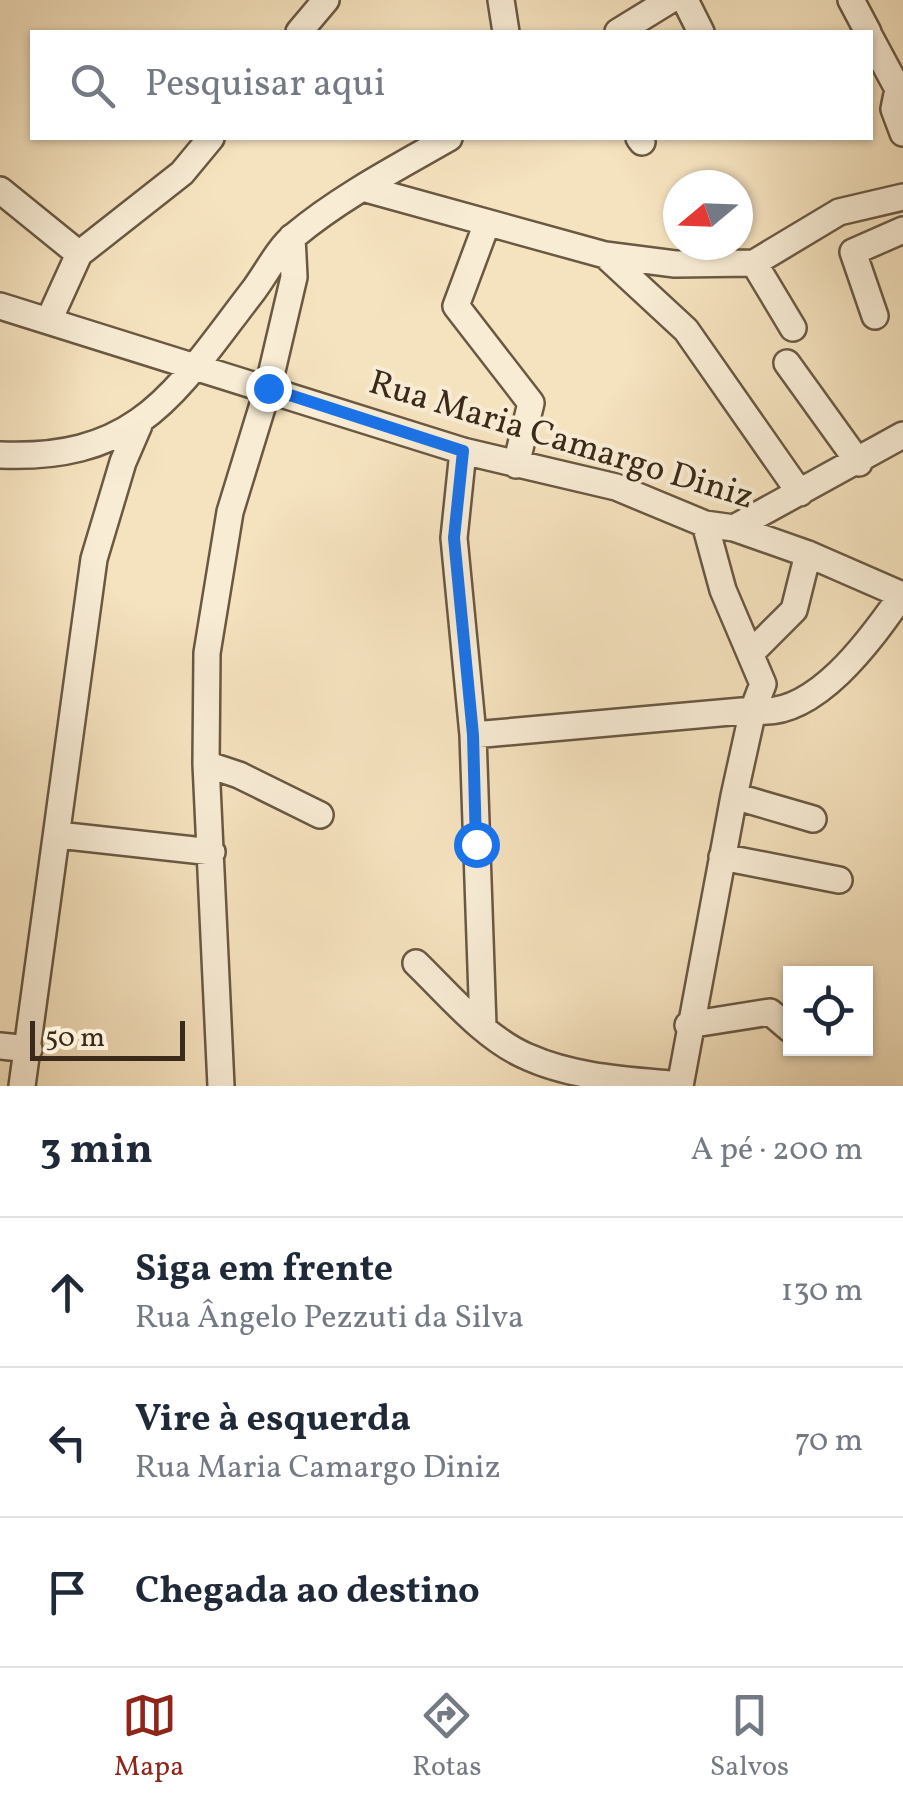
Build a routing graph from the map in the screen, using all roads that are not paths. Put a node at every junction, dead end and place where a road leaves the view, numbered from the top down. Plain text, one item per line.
1 (326, 0) edge
2 (501, 0) edge
3 (685, 0) edge
4 (851, 0) edge
5 (657, 3) edge
6 (301, 30) edge
7 (506, 30) edge
8 (621, 30) edge
9 (701, 30) edge
10 (871, 30) edge
11 (881, 45) edge
12 (903, 133) edge
13 (210, 140) edge
14 (446, 140) edge
15 (366, 189) junction
16 (0, 190) edge
17 (903, 197) edge
18 (487, 222) junction
19 (903, 230) edge
20 (292, 237) junction
21 (79, 254) junction
22 (605, 256) junction
23 (754, 263) junction
24 (0, 306) edge
25 (875, 316) dead end
26 (49, 320) junction
27 (793, 328) dead end
28 (787, 363) dead end
29 (196, 364) junction
30 (268, 388) junction
31 (139, 425) junction
32 (903, 435) edge
33 (463, 451) junction
34 (0, 455) edge
35 (859, 463) junction
36 (516, 464) junction
37 (800, 493) junction
38 (705, 524) junction
39 (734, 528) junction
40 (808, 554) junction
41 (902, 595) edge
42 (753, 651) junction
43 (752, 710) junction
44 (473, 735) junction
45 (206, 764) junction
46 (734, 796) junction
47 (320, 816) dead end
48 (813, 819) dead end
49 (58, 835) junction
50 (212, 852) junction
51 (722, 857) junction
52 (839, 880) dead end
53 (416, 964) dead end
54 (783, 1023) edge
55 (688, 1025) junction
56 (483, 1026) junction
57 (0, 1046) edge
58 (29, 1049) junction
59 (22, 1086) edge
60 (221, 1086) edge
61 (680, 1086) edge

1 - 6 street
2 - 7 street
3 - 9 street
4 - 10 street
5 - 8 street
11 - 12 street
13 - 21 street
14 - 15 street
15 - 18 street
15 - 20 street
16 - 21 street
17 - 23 street
18 - 22 street
18 - 36 street
19 - 25 street
20 - 29 street
20 - 30 street
21 - 26 street
22 - 23 street
22 - 37 street
23 - 27 street
24 - 26 street, Rua Maria Camargo Diniz
26 - 29 street, Rua Maria Camargo Diniz
28 - 35 street
29 - 30 street, Rua Maria Camargo Diniz
29 - 31 street
30 - 33 street, Rua Maria Camargo Diniz
30 - 45 street
31 - 34 street
31 - 49 street
32 - 35 street
33 - 36 street, Rua Maria Camargo Diniz
33 - 44 street
35 - 37 street
36 - 38 street, Rua Maria Camargo Diniz
37 - 39 street
38 - 39 street, Rua Maria Camargo Diniz
38 - 42 street
39 - 40 street, Rua Maria Camargo Diniz
40 - 41 street, Rua Maria Camargo Diniz
40 - 42 street
41 - 43 street
42 - 43 street
43 - 44 street
43 - 46 street
44 - 56 street
45 - 47 street
45 - 50 street
46 - 48 street
46 - 51 street
49 - 50 street
49 - 58 street
50 - 60 street
51 - 52 street
51 - 55 street
53 - 56 street
54 - 55 street
55 - 61 street
56 - 61 street
57 - 58 street
58 - 59 street

